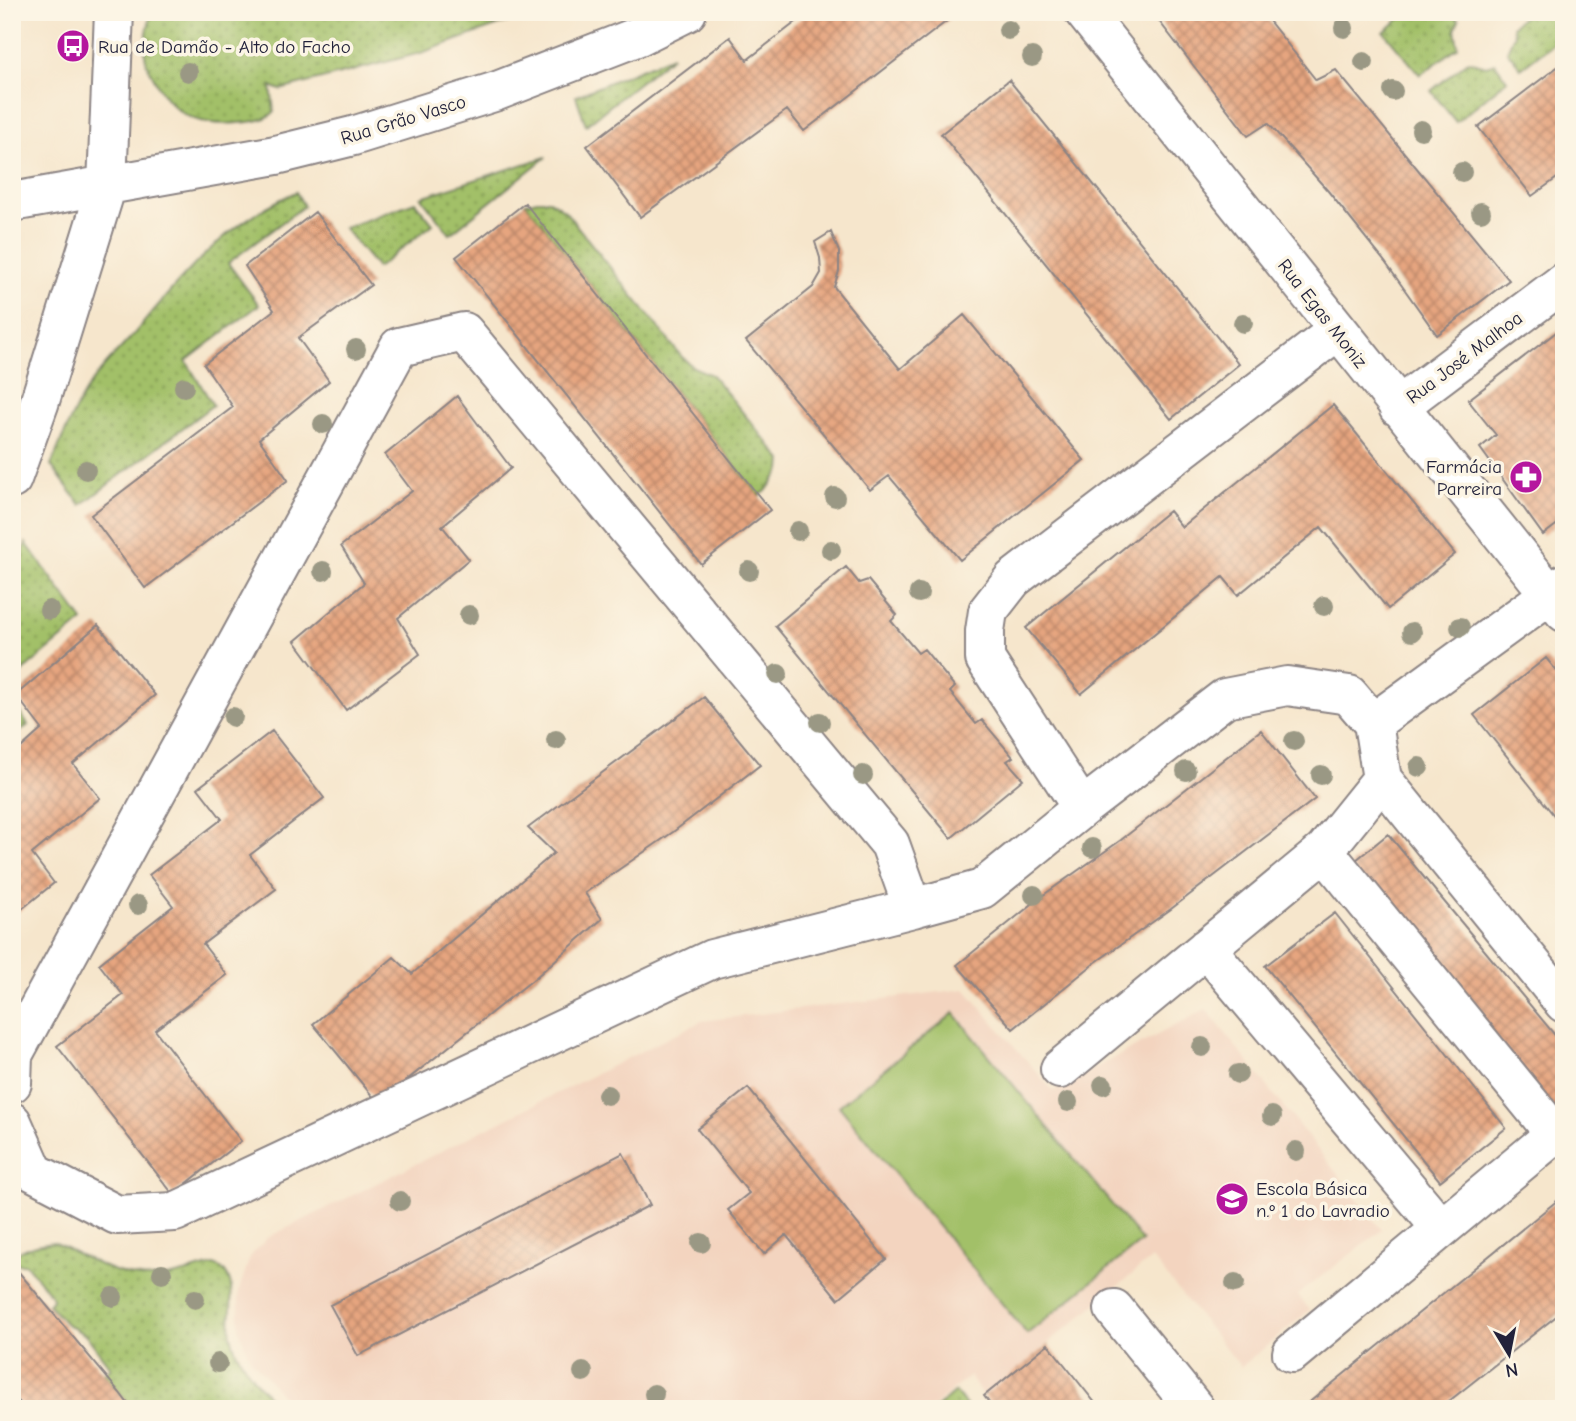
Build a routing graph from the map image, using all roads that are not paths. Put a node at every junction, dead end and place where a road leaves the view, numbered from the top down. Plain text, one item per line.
1 (114, 12) edge
2 (687, 12) edge
3 (1084, 12) edge
4 (107, 185) junction
5 (12, 202) edge
6 (1564, 282) edge
7 (1337, 331) junction
8 (1398, 407) junction
9 (12, 479) edge
10 (1559, 597) edge
11 (1373, 723) junction
12 (1382, 779) junction
13 (1082, 808) junction
14 (1324, 851) junction
15 (913, 908) junction
16 (1206, 948) junction
17 (1564, 1003) edge
18 (1060, 1069) dead end
19 (12, 1083) edge
20 (12, 1122) edge
21 (23, 1181) edge
22 (1441, 1228) junction
23 (1114, 1309) dead end
24 (1292, 1353) dead end
25 (1195, 1409) edge

1 - 4 street
2 - 4 street, Rua Grão Vasco
3 - 7 street, Rua Egas Moniz
4 - 5 street, Rua Grão Vasco
4 - 9 street
6 - 8 street, Rua José Malhoa
7 - 8 street, Rua Egas Moniz
7 - 13 street
8 - 10 street, Rua Egas Moniz
10 - 11 street
11 - 12 street
11 - 13 street
12 - 14 street
12 - 17 street
13 - 15 street
14 - 16 street
14 - 22 street
15 - 19 street
15 - 21 street
16 - 18 street
16 - 22 street
20 - 21 street
22 - 24 street
23 - 25 street

